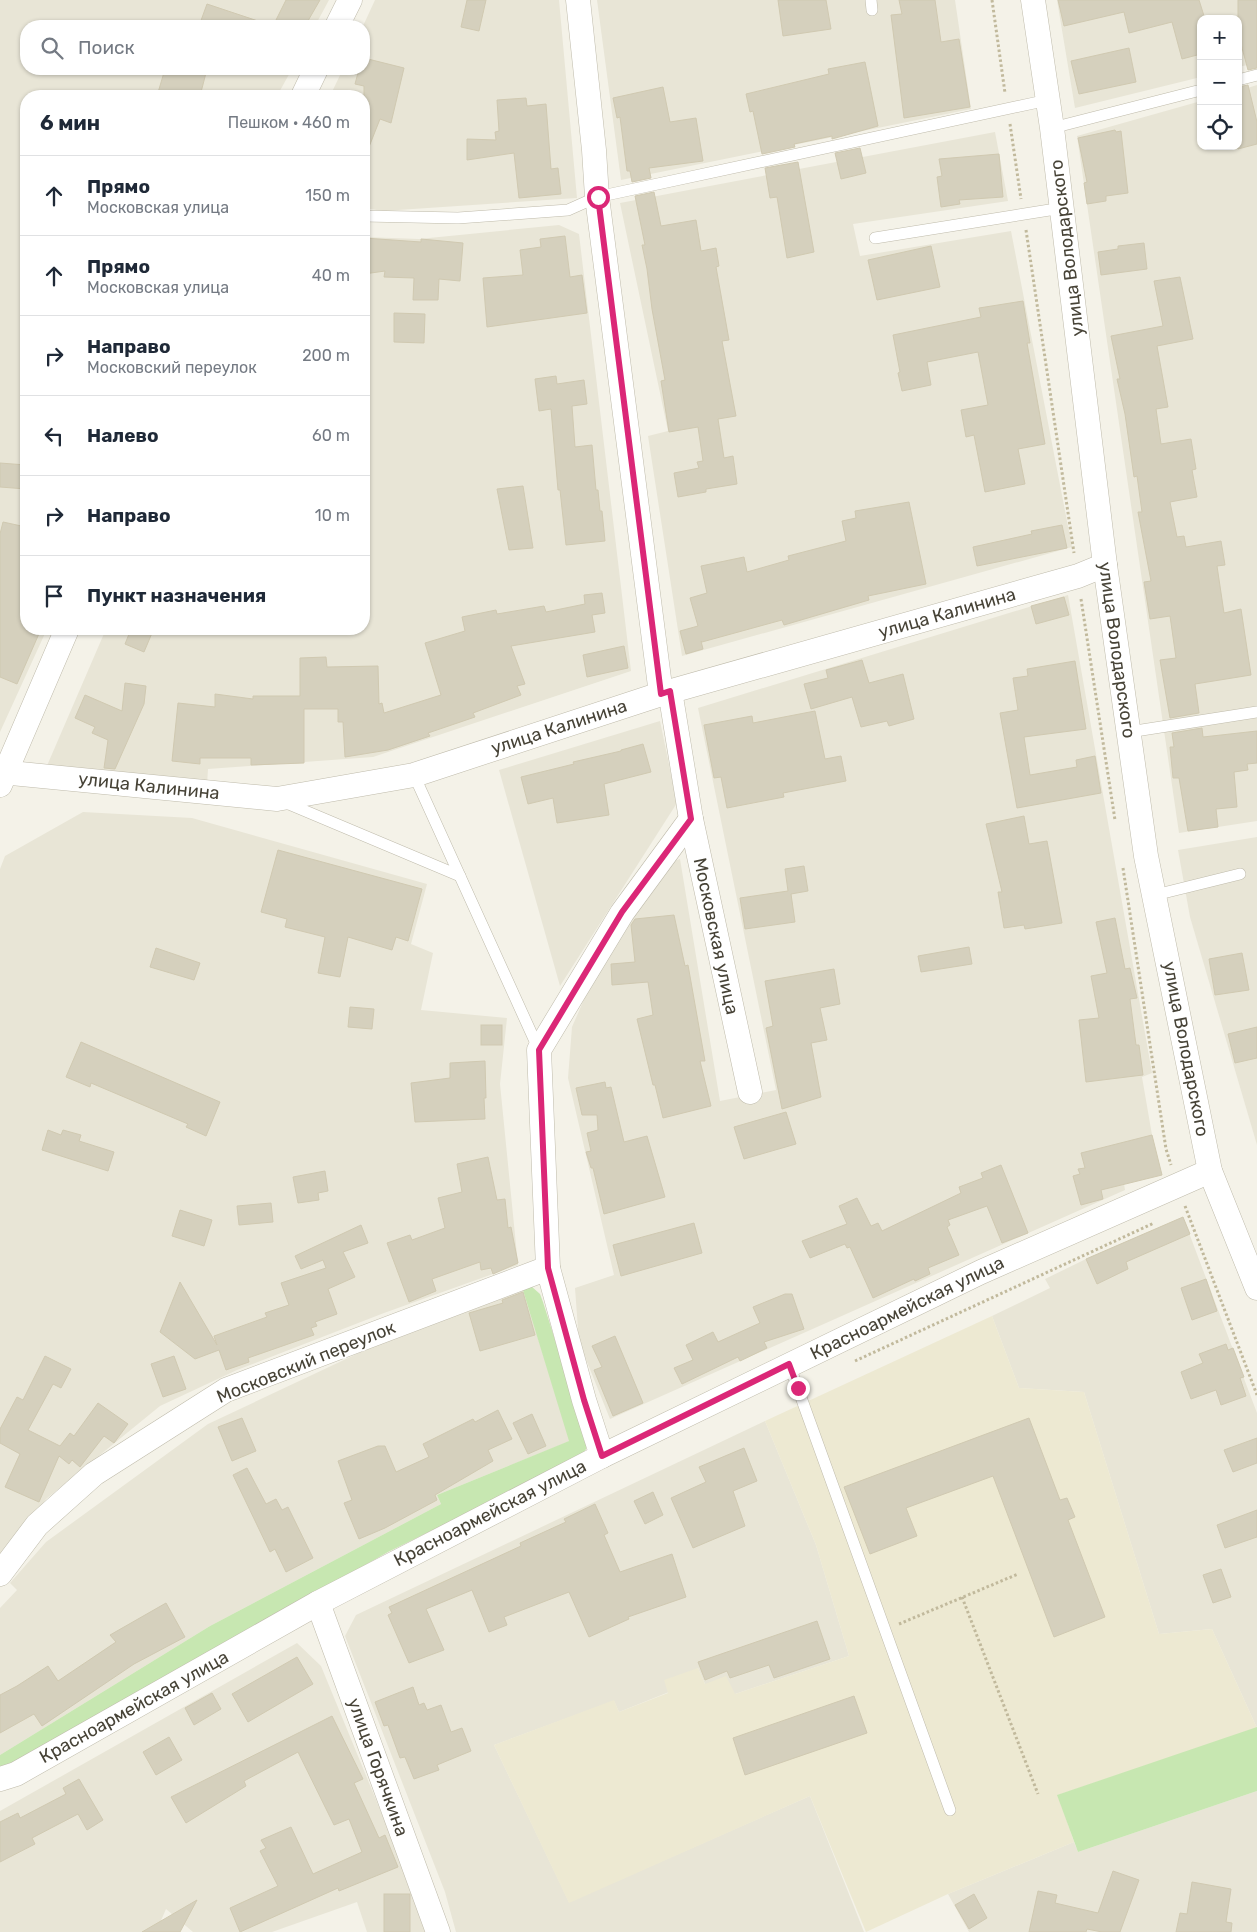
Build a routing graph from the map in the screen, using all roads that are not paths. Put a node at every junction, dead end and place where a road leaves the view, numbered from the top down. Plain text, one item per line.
1 (350, 0) edge
2 (578, 0) edge
3 (1033, 0) edge
4 (340, 20) edge
5 (313, 75) edge
6 (1257, 75) edge
7 (1242, 79) edge
8 (306, 90) edge
9 (1197, 91) edge
10 (1048, 100) junction
11 (1052, 128) junction
12 (598, 197) junction
13 (1062, 208) junction
14 (370, 216) edge
15 (875, 238) dead end
16 (1105, 565) junction
17 (65, 635) edge
18 (665, 693) junction
19 (1257, 712) edge
20 (1129, 732) junction
21 (414, 775) junction
22 (2, 776) edge
23 (277, 799) junction
24 (691, 819) junction
25 (1240, 874) dead end
26 (460, 876) junction
27 (1155, 894) junction
28 (539, 1050) junction
29 (750, 1092) dead end
30 (1210, 1171) junction
31 (548, 1268) junction
32 (1257, 1288) edge
33 (789, 1364) junction
34 (602, 1456) junction
35 (0, 1574) edge
36 (318, 1603) junction
37 (0, 1779) edge
38 (950, 1810) dead end
39 (438, 1932) edge

1 - 4 street
2 - 12 street, Московская улица
3 - 10 street, улица Володарского
5 - 8 street
6 - 7 lane
9 - 11 lane
10 - 11 street, улица Володарского
10 - 12 lane
11 - 13 street, улица Володарского
12 - 14 lane
12 - 18 street, Московская улица
13 - 15 lane
13 - 16 street, улица Володарского
16 - 18 street, улица Калинина
16 - 20 street, улица Володарского
17 - 22 street
18 - 21 street, улица Калинина
18 - 24 street, Московская улица
19 - 20 lane
20 - 27 street, улица Володарского
21 - 23 street, улица Калинина
21 - 26 lane
22 - 23 street, улица Калинина
23 - 26 lane
24 - 28 street
24 - 29 street, Московская улица
25 - 27 lane
26 - 28 lane
27 - 30 street, улица Володарского
28 - 31 street
30 - 32 street, улица Володарского
30 - 33 street, Красноармейская улица
31 - 34 street
31 - 35 street, Московский переулок
33 - 34 street, Красноармейская улица
33 - 38 lane
34 - 36 street, Красноармейская улица
36 - 37 street, Красноармейская улица
36 - 39 street, улица Горячкина

